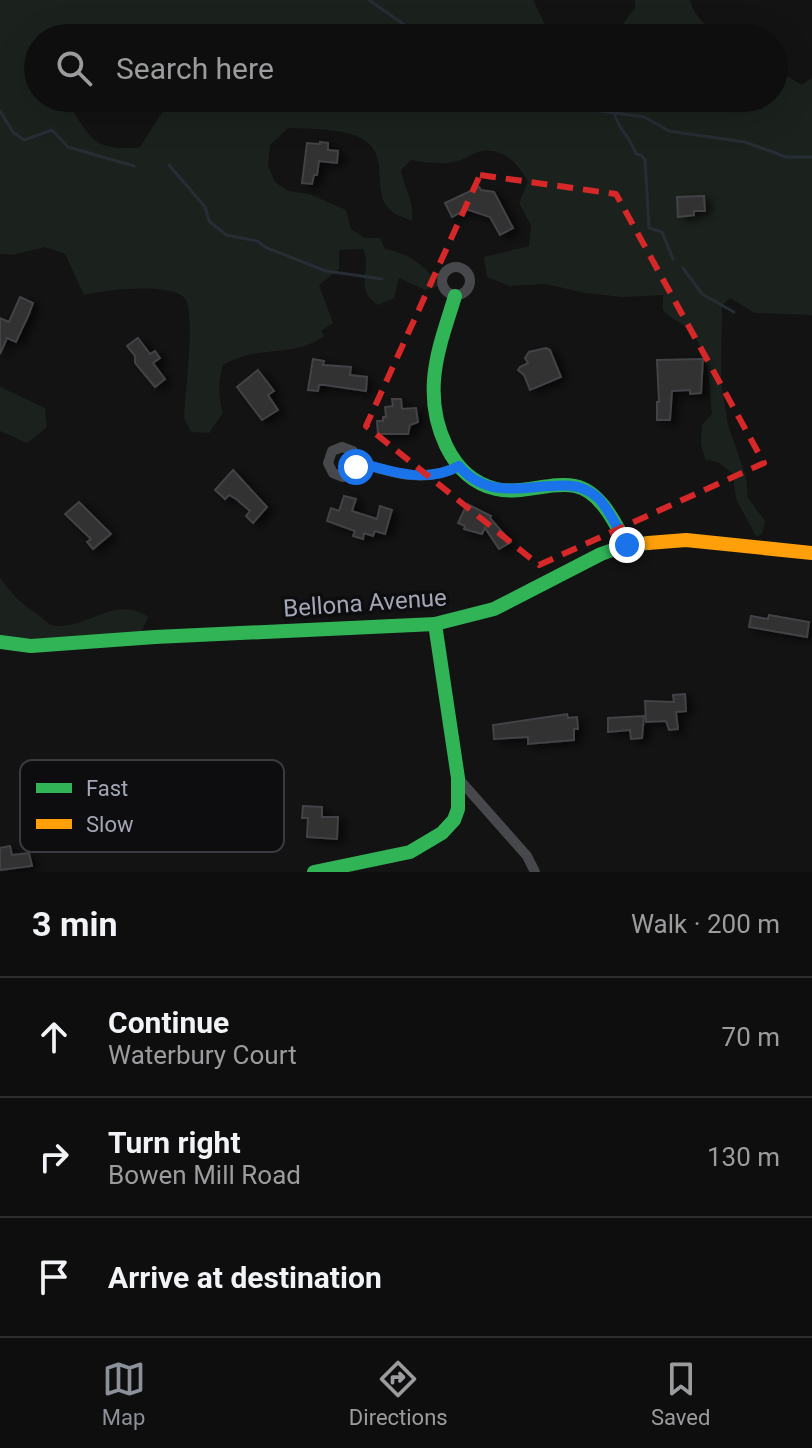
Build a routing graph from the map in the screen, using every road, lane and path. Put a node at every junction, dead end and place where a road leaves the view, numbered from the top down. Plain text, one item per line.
1 (455, 296) dead end
2 (357, 462) dead end
3 (459, 466) junction
4 (627, 545) junction
5 (812, 553) edge
6 (435, 624) junction
7 (0, 642) edge
8 (458, 778) junction
9 (314, 872) edge
10 (535, 872) edge

1 - 3 main road
2 - 3 street
3 - 4 main road
4 - 5 main road, Bellona Avenue
4 - 6 main road, Bellona Avenue
6 - 7 main road, Bellona Avenue
6 - 8 main road
8 - 9 main road
8 - 10 street

